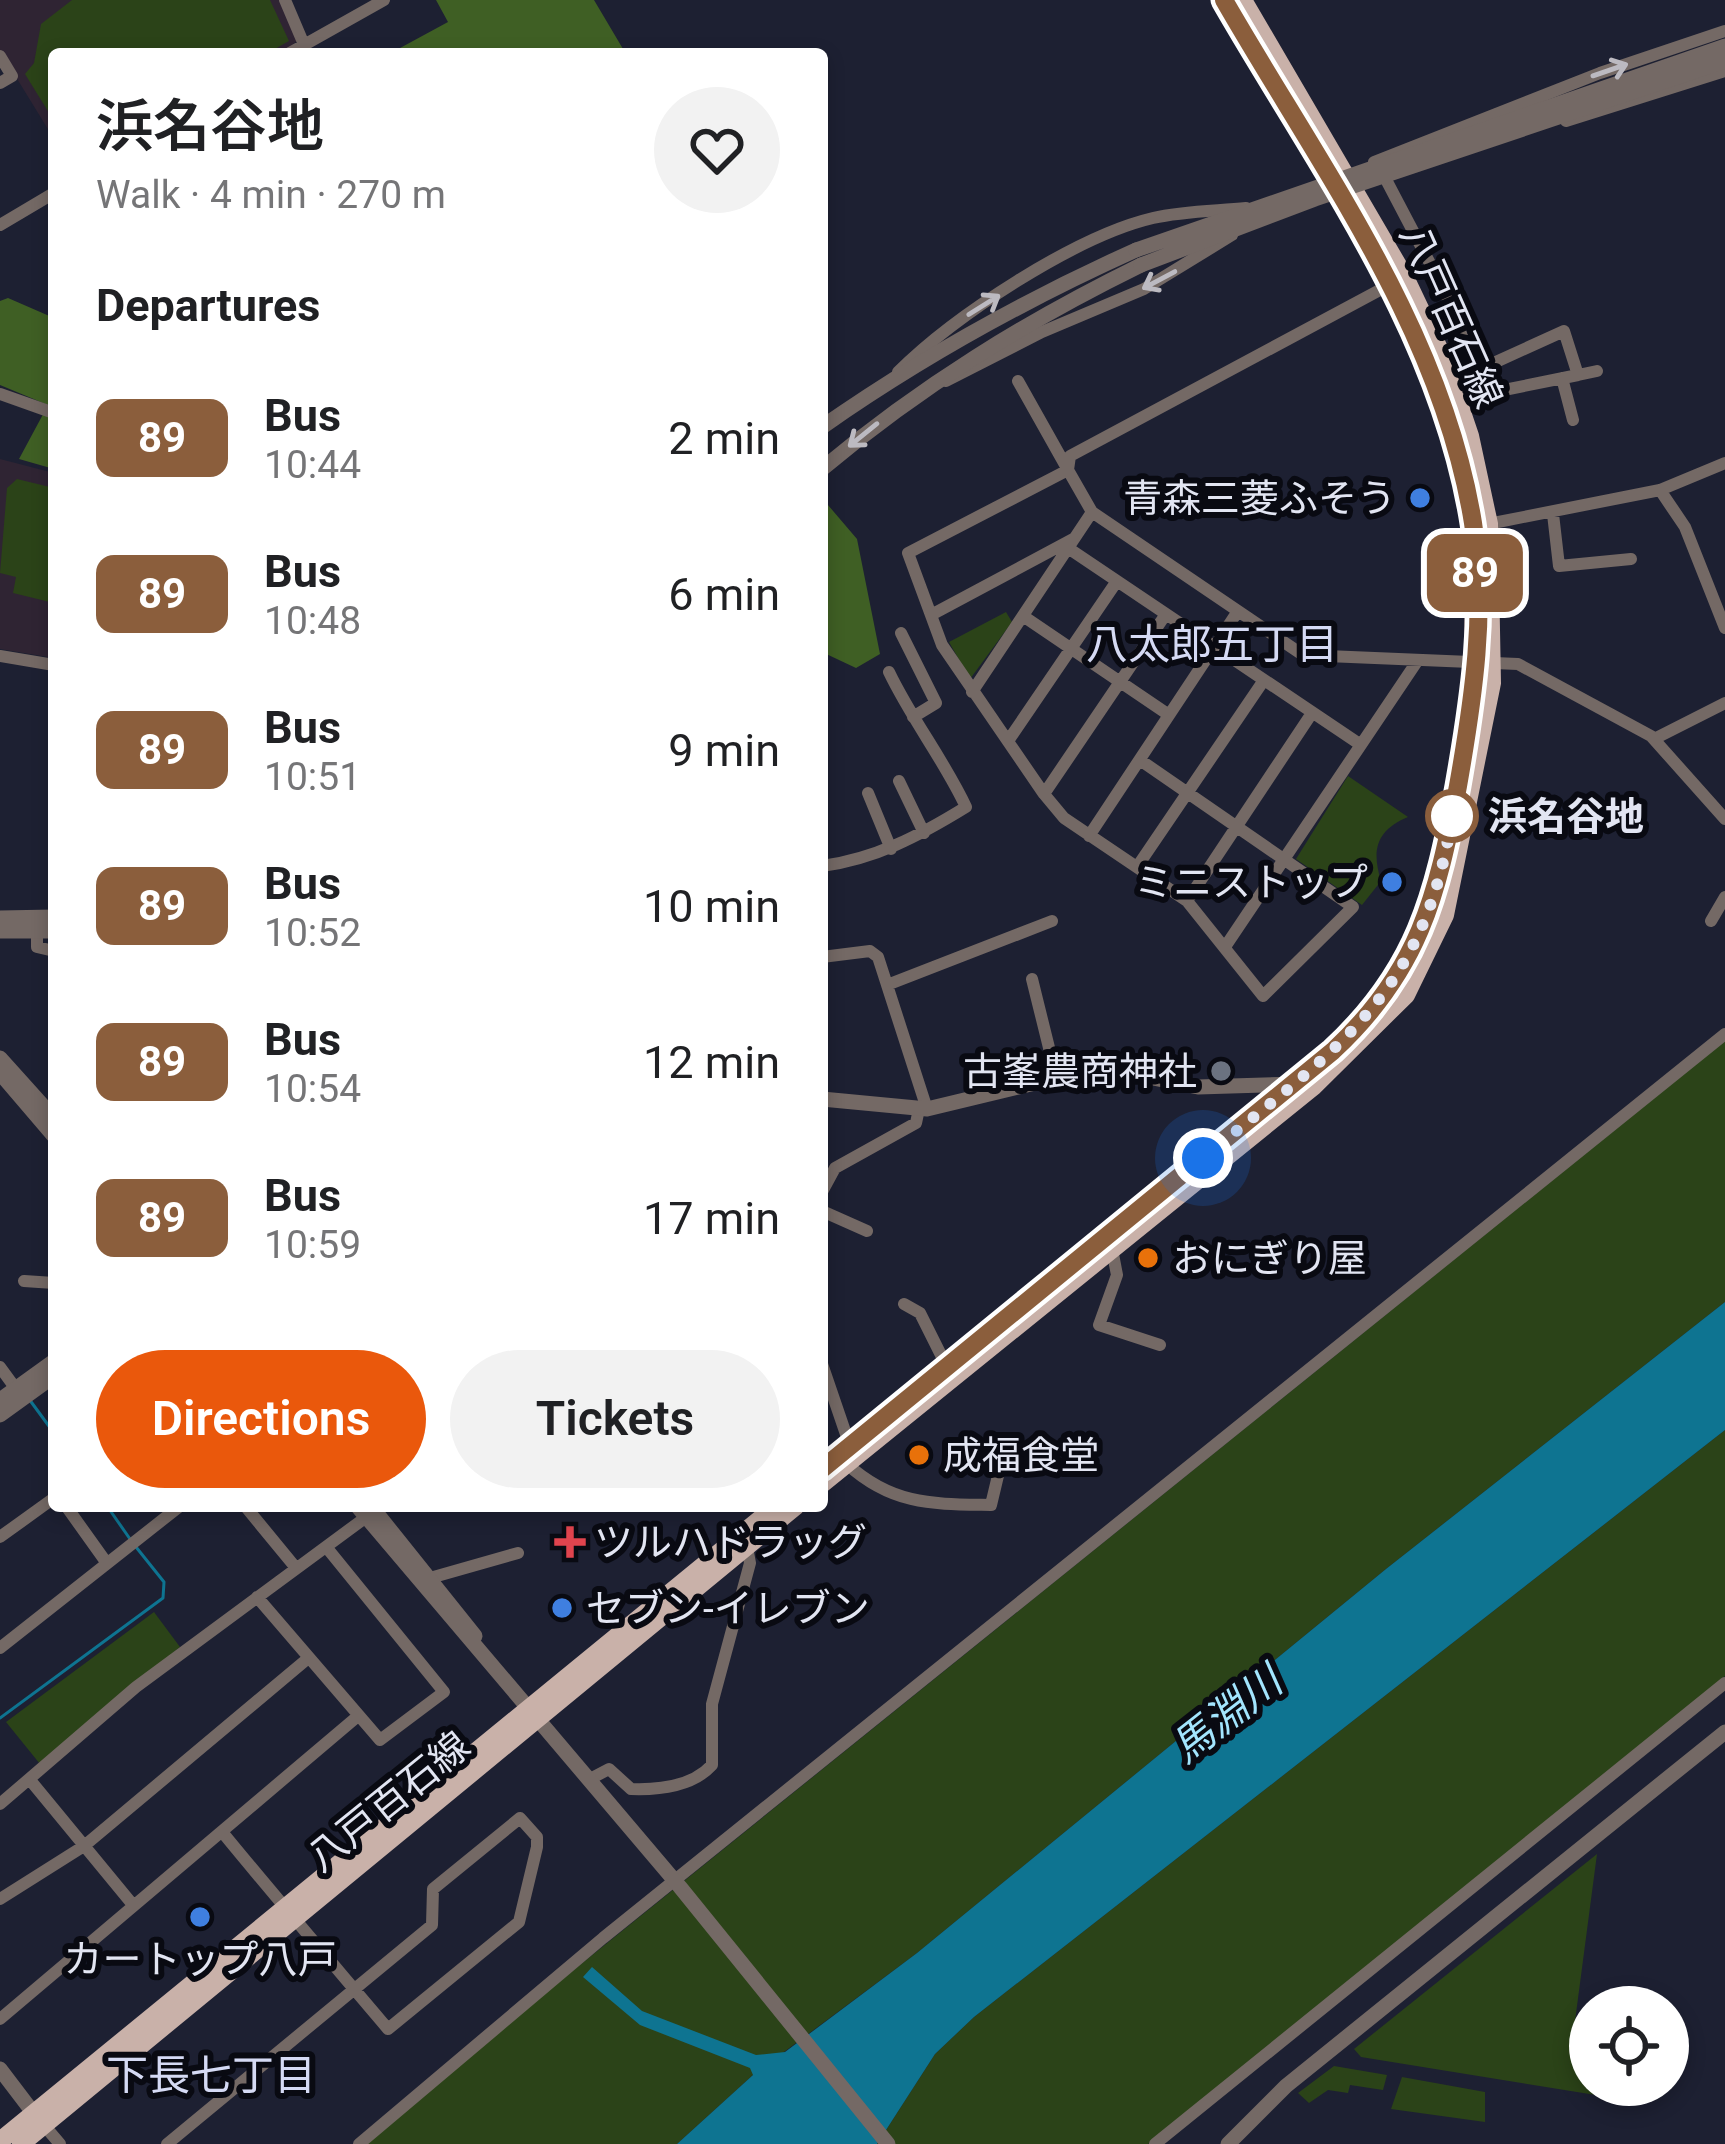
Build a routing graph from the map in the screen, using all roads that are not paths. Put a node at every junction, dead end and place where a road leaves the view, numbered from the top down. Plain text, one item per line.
1 (285, 0) edge
2 (383, 0) edge
3 (1224, 0) edge
4 (1243, 0) edge
5 (1725, 31) edge
6 (1725, 46) edge
7 (306, 48) edge
8 (308, 48) edge
9 (0, 56) edge
10 (1725, 61) edge
11 (1725, 71) edge
12 (0, 83) edge
13 (1377, 160) junction
14 (1384, 179) junction
15 (1341, 184) junction
16 (48, 196) edge
17 (1286, 203) junction
18 (1176, 214) junction
19 (0, 224) edge
20 (1138, 257) junction
21 (1193, 260) junction
22 (1391, 284) junction
23 (1476, 371) junction
24 (1597, 371) dead end
25 (1578, 375) junction
26 (893, 377) junction
27 (1562, 378) junction
28 (1018, 381) dead end
29 (920, 392) junction
30 (0, 394) edge
31 (48, 411) edge
32 (1573, 420) dead end
33 (828, 423) edge
34 (1725, 463) edge
35 (828, 465) edge
36 (1068, 470) junction
37 (1660, 490) junction
38 (1092, 512) junction
39 (1553, 514) junction
40 (1481, 526) junction
41 (1071, 543) junction
42 (1631, 559) dead end
43 (1117, 581) junction
44 (1238, 611) junction
45 (1166, 614) junction
46 (931, 615) junction
47 (1023, 616) junction
48 (1725, 628) edge
49 (901, 633) dead end
50 (1214, 647) junction
51 (1071, 649) junction
52 (0, 656) edge
53 (1484, 659) junction
54 (1418, 660) junction
55 (48, 664) edge
56 (889, 672) dead end
57 (1264, 680) junction
58 (1120, 682) junction
59 (972, 692) junction
60 (1725, 703) edge
61 (1312, 712) junction
62 (1169, 715) junction
63 (914, 717) junction
64 (1654, 739) junction
65 (1008, 741) junction
66 (1360, 745) junction
67 (1140, 760) junction
68 (899, 782) dead end
69 (1188, 793) junction
70 (868, 794) dead end
71 (1044, 794) junction
72 (1725, 819) edge
73 (1237, 825) junction
74 (924, 833) junction
75 (1089, 836) junction
76 (891, 849) junction
77 (1286, 859) junction
78 (828, 866) edge
79 (1137, 868) junction
80 (1725, 897) edge
81 (1187, 901) junction
82 (48, 917) edge
83 (0, 918) edge
84 (1052, 921) dead end
85 (1711, 921) dead end
86 (0, 931) edge
87 (46, 931) edge
88 (1225, 947) junction
89 (828, 956) edge
90 (1032, 979) dead end
91 (887, 985) junction
92 (1725, 1034) edge
93 (0, 1058) edge
94 (0, 1073) edge
95 (1056, 1076) junction
96 (1304, 1085) junction
97 (828, 1100) edge
98 (923, 1109) junction
99 (48, 1111) edge
100 (48, 1129) edge
101 (828, 1181) edge
102 (828, 1214) edge
103 (867, 1232) dead end
104 (1112, 1249) junction
105 (24, 1281) dead end
106 (48, 1283) edge
107 (904, 1304) dead end
108 (1160, 1345) dead end
109 (0, 1367) edge
110 (48, 1367) edge
111 (947, 1367) junction
112 (48, 1379) edge
113 (828, 1389) edge
114 (20, 1394) junction
115 (0, 1400) edge
116 (0, 1415) edge
117 (849, 1455) junction
118 (1001, 1463) dead end
119 (828, 1466) edge
120 (828, 1478) edge
121 (48, 1502) edge
122 (70, 1512) edge
123 (172, 1512) edge
124 (250, 1512) edge
125 (365, 1512) edge
126 (369, 1512) edge
127 (369, 1512) edge
128 (769, 1512) edge
129 (789, 1512) edge
130 (0, 1537) edge
131 (747, 1546) junction
132 (327, 1548) junction
133 (518, 1553) dead end
134 (106, 1562) junction
135 (296, 1568) junction
136 (430, 1577) junction
137 (257, 1597) junction
138 (0, 1648) edge
139 (306, 1660) junction
140 (1725, 1682) edge
141 (510, 1688) junction
142 (532, 1715) junction
143 (358, 1716) junction
144 (1725, 1732) edge
145 (30, 1780) junction
146 (587, 1780) junction
147 (0, 1804) edge
148 (224, 1833) junction
149 (84, 1846) junction
150 (677, 1884) junction
151 (0, 1899) edge
152 (134, 1905) junction
153 (290, 1913) junction
154 (355, 1990) junction
155 (0, 2019) edge
156 (0, 2068) edge
157 (38, 2119) junction
158 (0, 2141) edge
159 (21, 2144) edge
160 (60, 2144) edge
161 (167, 2144) edge
162 (359, 2144) edge
163 (888, 2144) edge
164 (1155, 2144) edge
165 (1228, 2144) edge

1 - 7 street
2 - 8 street
3 - 15 main road, 八戸百石線
4 - 15 main road, 八戸百石線
13 -> 5 street
6 - 20 street, bridge
9 - 12 street
10 - 20 street, bridge
11 - 14 street
13 - 14 street
13 - 15 street
14 - 15 street
14 - 23 street
15 - 17 street
15 - 22 main road, 八戸百石線
15 - 40 main road, 八戸百石線
16 - 19 street
17 - 18 street
17 - 21 street
18 - 21 street
26 -> 18 street
20 - 26 street
20 - 29 street
21 -> 29 street
22 - 36 street
22 - 40 main road, 八戸百石線
23 - 25 street
23 - 27 street
24 - 25 street
25 - 27 street
26 - 33 street
27 - 32 street
28 - 36 street
29 -> 35 street
30 - 31 street
34 - 37 street
36 - 38 street
36 - 46 street
37 - 39 street
37 - 48 street
38 - 41 street
38 - 44 street
39 - 40 street
39 - 42 street
40 - 53 main road, 八戸百石線
41 - 43 street
41 - 46 street
41 - 47 street
43 - 45 street
43 - 51 street
44 - 50 street
44 - 54 street
45 - 50 street
45 - 58 street
46 - 59 street
47 - 51 street
47 - 59 street
49 - 63 street
50 - 57 street
50 - 62 street
51 - 58 street
51 - 65 street
52 - 55 street
53 - 54 street
53 - 64 street
53 - 96 main road, 八戸百石線
54 - 66 street
56 - 63 street
57 - 61 street
57 - 69 street
58 - 62 street
58 - 71 street
59 - 65 street
60 - 64 street
61 - 66 street
61 - 73 street
62 - 67 street
63 - 74 street
64 - 72 street
65 - 71 street
66 - 77 street
67 - 69 street
67 - 75 street
68 - 74 street
69 - 73 street
69 - 79 street
70 - 76 street
71 - 75 street
73 - 77 street
73 - 81 street
74 - 76 street
75 - 79 street
76 - 78 street
77 - 88 street
77 - 88 street
79 - 81 street
80 - 85 street
81 - 88 street
82 - 83 street
84 - 91 street
86 - 87 street
89 - 91 street
90 - 95 street
91 - 98 street
92 - 150 street
93 - 99 street
94 - 100 street
95 - 96 street
95 - 98 street
96 - 104 main road, 八戸百石線
96 - 111 main road, 八戸百石線
97 - 98 street
98 - 101 street
102 - 103 street
104 - 108 street
104 - 117 main road, 八戸百石線
105 - 106 street
107 - 111 street
109 - 114 street
110 - 114 street
111 - 117 main road, 八戸百石線
112 - 114 street
113 - 117 street
114 - 115 street
114 - 116 street
117 - 118 street
117 - 119 main road, 八戸百石線
117 - 120 main road, 八戸百石線
121 - 130 street
122 - 134 street
123 - 134 street
124 - 135 street
125 - 132 street
126 - 136 street
127 - 141 street
128 - 142 main road, 八戸百石線
129 - 131 main road, 八戸百石線
131 - 142 main road, 八戸百石線
131 - 146 street
132 - 135 street
132 - 143 street
133 - 136 street
134 - 138 street
135 - 137 street
136 - 141 street
137 - 139 street
137 - 145 street
139 - 143 street
139 - 149 street
140 - 164 street
141 - 142 street
142 - 146 street
142 - 153 main road, 八戸百石線
143 - 148 street
144 - 165 street
145 - 147 street
145 - 149 street
146 - 150 street
148 - 152 street
148 - 153 street
149 - 151 street
149 - 152 street
150 - 162 street
150 - 163 street
152 - 155 street
153 - 154 street
153 - 157 main road, 八戸百石線
154 - 154 street
154 - 161 street
156 - 157 street
157 - 158 main road, 八戸百石線
157 - 159 main road, 八戸百石線
157 - 160 street

